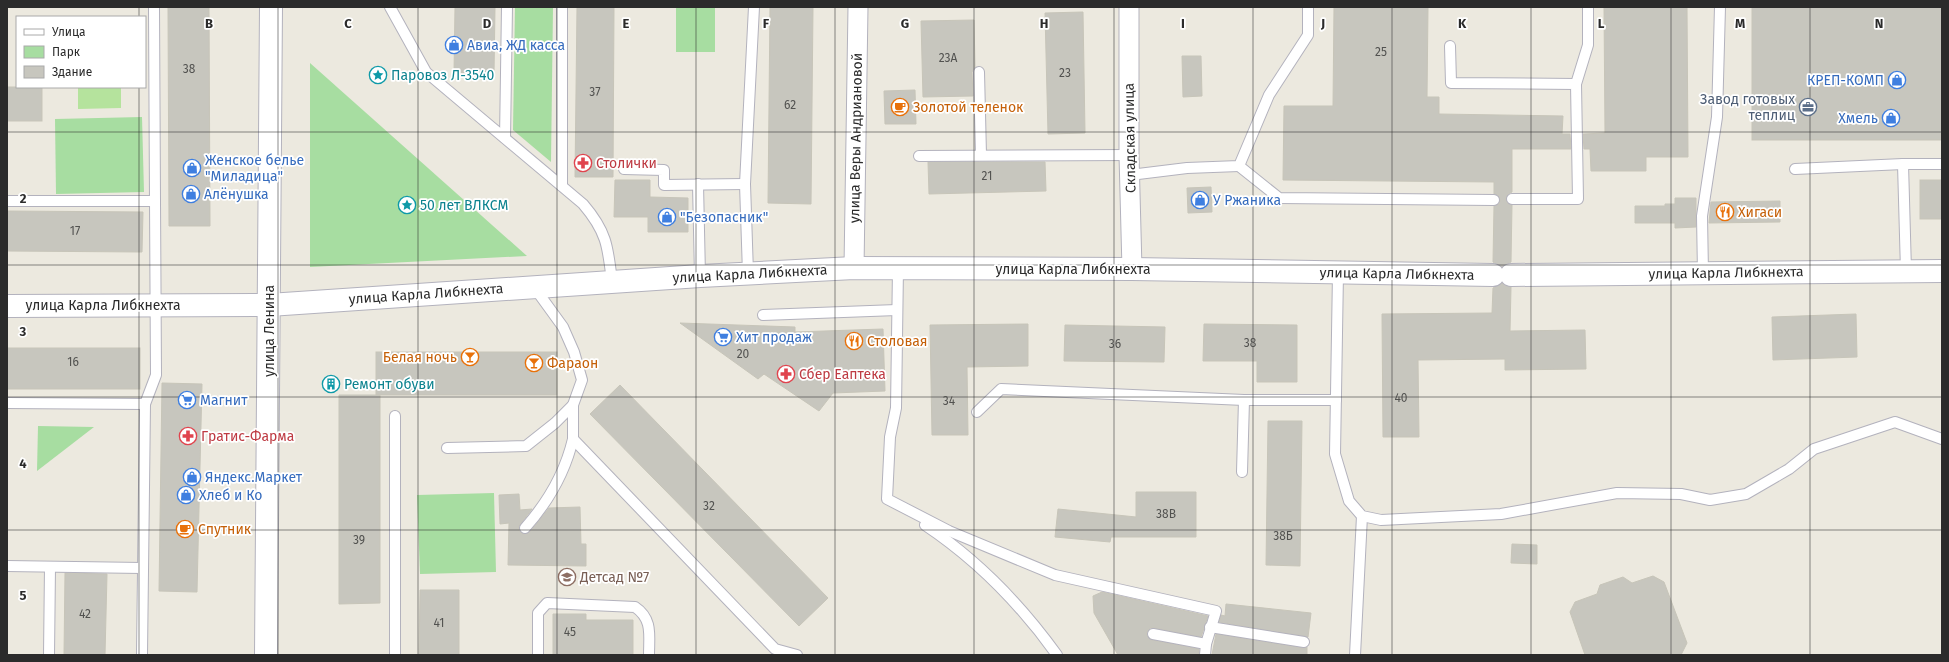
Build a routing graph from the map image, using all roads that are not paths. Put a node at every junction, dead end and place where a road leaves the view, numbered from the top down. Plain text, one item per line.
1 (154, 7) edge
2 (271, 7) edge
3 (390, 7) edge
4 (507, 7) edge
5 (562, 7) edge
6 (754, 7) edge
7 (858, 7) edge
8 (1129, 7) edge
9 (1308, 7) edge
10 (1588, 7) edge
11 (1720, 7) edge
12 (1450, 46) dead end
13 (979, 72) dead end
14 (1576, 84) junction
15 (505, 138) junction
16 (1129, 155) junction
17 (919, 156) dead end
18 (981, 156) junction
19 (1903, 164) junction
20 (1942, 164) edge
21 (1239, 166) junction
22 (624, 169) dead end
23 (1795, 169) dead end
24 (1130, 175) junction
25 (698, 184) junction
26 (745, 184) junction
27 (562, 186) junction
28 (1512, 199) dead end
29 (1494, 200) dead end
30 (7, 201) edge
31 (155, 201) junction
32 (854, 268) junction
33 (898, 268) junction
34 (1132, 270) junction
35 (1942, 270) edge
36 (1906, 271) junction
37 (748, 273) junction
38 (1338, 273) junction
39 (1702, 273) junction
40 (700, 276) junction
41 (612, 282) junction
42 (534, 287) junction
43 (156, 305) junction
44 (269, 305) junction
45 (7, 306) edge
46 (897, 310) junction
47 (763, 315) dead end
48 (1244, 400) junction
49 (1336, 400) junction
50 (7, 403) edge
51 (145, 404) junction
52 (573, 405) junction
53 (977, 412) dead end
54 (395, 416) dead end
55 (573, 439) junction
56 (1942, 439) edge
57 (447, 448) dead end
58 (1242, 472) dead end
59 (887, 499) junction
60 (1362, 516) junction
61 (525, 528) dead end
62 (7, 566) edge
63 (50, 567) junction
64 (142, 568) junction
65 (1210, 627) junction
66 (1153, 634) dead end
67 (1304, 642) dead end
68 (1206, 644) junction
69 (49, 655) edge
70 (142, 655) edge
71 (266, 655) edge
72 (395, 655) edge
73 (538, 655) edge
74 (649, 655) edge
75 (796, 655) edge
76 (1056, 655) edge
77 (1205, 655) edge
78 (1355, 655) edge

1 - 31 lane
2 - 44 main road, улица Ленина
3 - 15 lane
4 - 15 lane
5 - 27 lane
6 - 26 lane
7 - 32 street, улица Веры Андриановой
8 - 16 street, Складская улица
9 - 21 lane
10 - 14 lane
11 - 39 lane
12 - 14 lane
13 - 18 lane
14 - 28 lane
15 - 27 lane
16 - 18 lane
16 - 24 street, Складская улица
17 - 18 lane
19 - 20 lane
19 - 23 lane
19 - 36 lane
21 - 24 lane
21 - 29 lane
22 - 25 lane
24 - 34 street, Складская улица
25 - 26 lane
25 - 40 lane
26 - 37 lane
27 - 41 lane
30 - 31 lane
31 - 43 lane
32 - 33 main road, улица Карла Либкнехта
32 - 37 main road, улица Карла Либкнехта
33 - 34 main road, улица Карла Либкнехта
33 - 46 lane
34 - 38 main road, улица Карла Либкнехта
35 - 36 main road, улица Карла Либкнехта
36 - 39 main road, улица Карла Либкнехта
37 - 40 main road, улица Карла Либкнехта
38 - 39 main road, улица Карла Либкнехта
38 - 49 lane
40 - 41 main road, улица Карла Либкнехта
41 - 42 main road, улица Карла Либкнехта
42 - 44 main road, улица Карла Либкнехта
42 - 52 lane
43 - 44 main road, улица Карла Либкнехта
43 - 45 main road, улица Карла Либкнехта
43 - 51 lane
44 - 71 main road, улица Ленина
46 - 47 lane
46 - 59 lane
48 - 49 lane
48 - 53 lane
48 - 58 lane
49 - 60 lane
50 - 51 lane
51 - 64 lane
52 - 55 lane
52 - 57 lane
54 - 72 lane
55 - 61 lane
55 - 75 lane
56 - 60 lane
59 - 65 lane
59 - 76 lane
60 - 78 lane
62 - 63 lane
63 - 64 lane
63 - 69 lane
64 - 70 lane
65 - 67 lane
65 - 68 lane
66 - 68 lane
68 - 77 lane
73 - 74 lane

